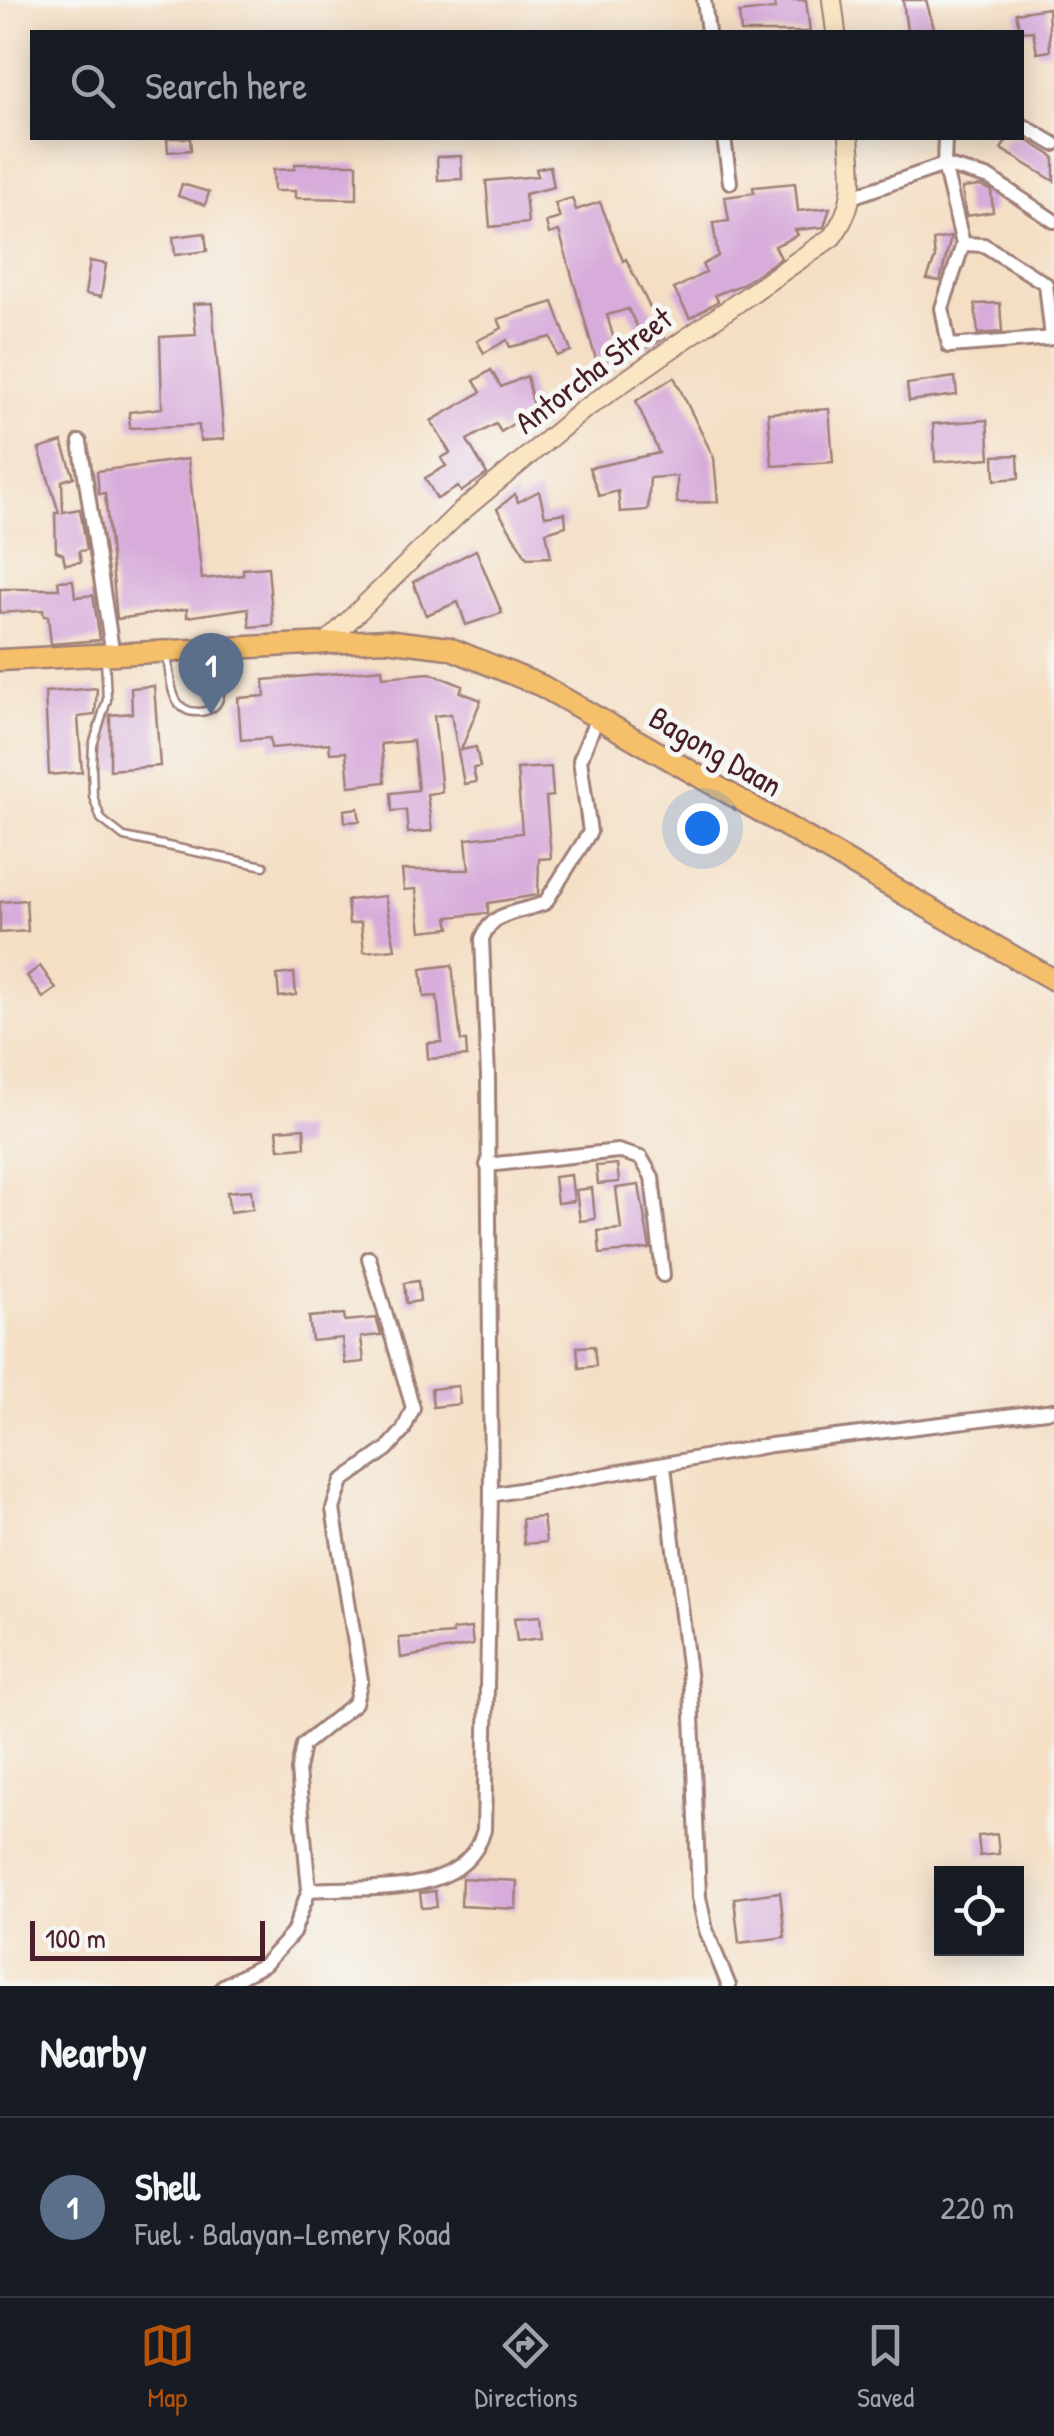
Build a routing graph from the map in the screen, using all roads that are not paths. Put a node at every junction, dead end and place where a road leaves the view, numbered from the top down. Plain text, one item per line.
1 (704, 0) edge
2 (832, 0) edge
3 (708, 30) edge
4 (836, 30) edge
5 (1024, 126) edge
6 (724, 140) edge
7 (849, 140) edge
8 (945, 140) edge
9 (1054, 144) edge
10 (944, 166) junction
11 (730, 182) dead end
12 (854, 196) junction
13 (1054, 221) edge
14 (962, 244) junction
15 (1053, 338) edge
16 (80, 442) dead end
17 (327, 642) junction
18 (219, 649) junction
19 (166, 653) junction
20 (109, 656) junction
21 (0, 660) edge
22 (598, 718) junction
23 (264, 866) dead end
24 (1054, 980) edge
25 (487, 1165) junction
26 (370, 1258) dead end
27 (663, 1276) dead end
28 (1054, 1410) edge
29 (664, 1466) junction
30 (491, 1495) junction
31 (310, 1890) junction
32 (224, 1986) edge
33 (729, 1986) edge

1 - 3 street
2 - 4 main road
5 - 9 street
6 - 11 street
7 - 12 main road
8 - 10 street
10 - 12 street
10 - 13 street
10 - 14 street
12 - 17 main road, Antorcha Street
14 - 15 street
14 - 15 street
16 - 20 street
17 - 18 main road, Bagong Daan
17 - 22 main road, Bagong Daan
18 - 19 main road, Bagong Daan
18 - 19 lane
19 - 20 main road, Bagong Daan
20 - 21 main road, Bagong Daan
20 - 23 lane
22 - 24 main road, Bagong Daan
22 - 25 street
25 - 27 street
25 - 30 street
26 - 31 street
28 - 29 street
29 - 30 street
29 - 33 street
30 - 31 street
31 - 32 street

